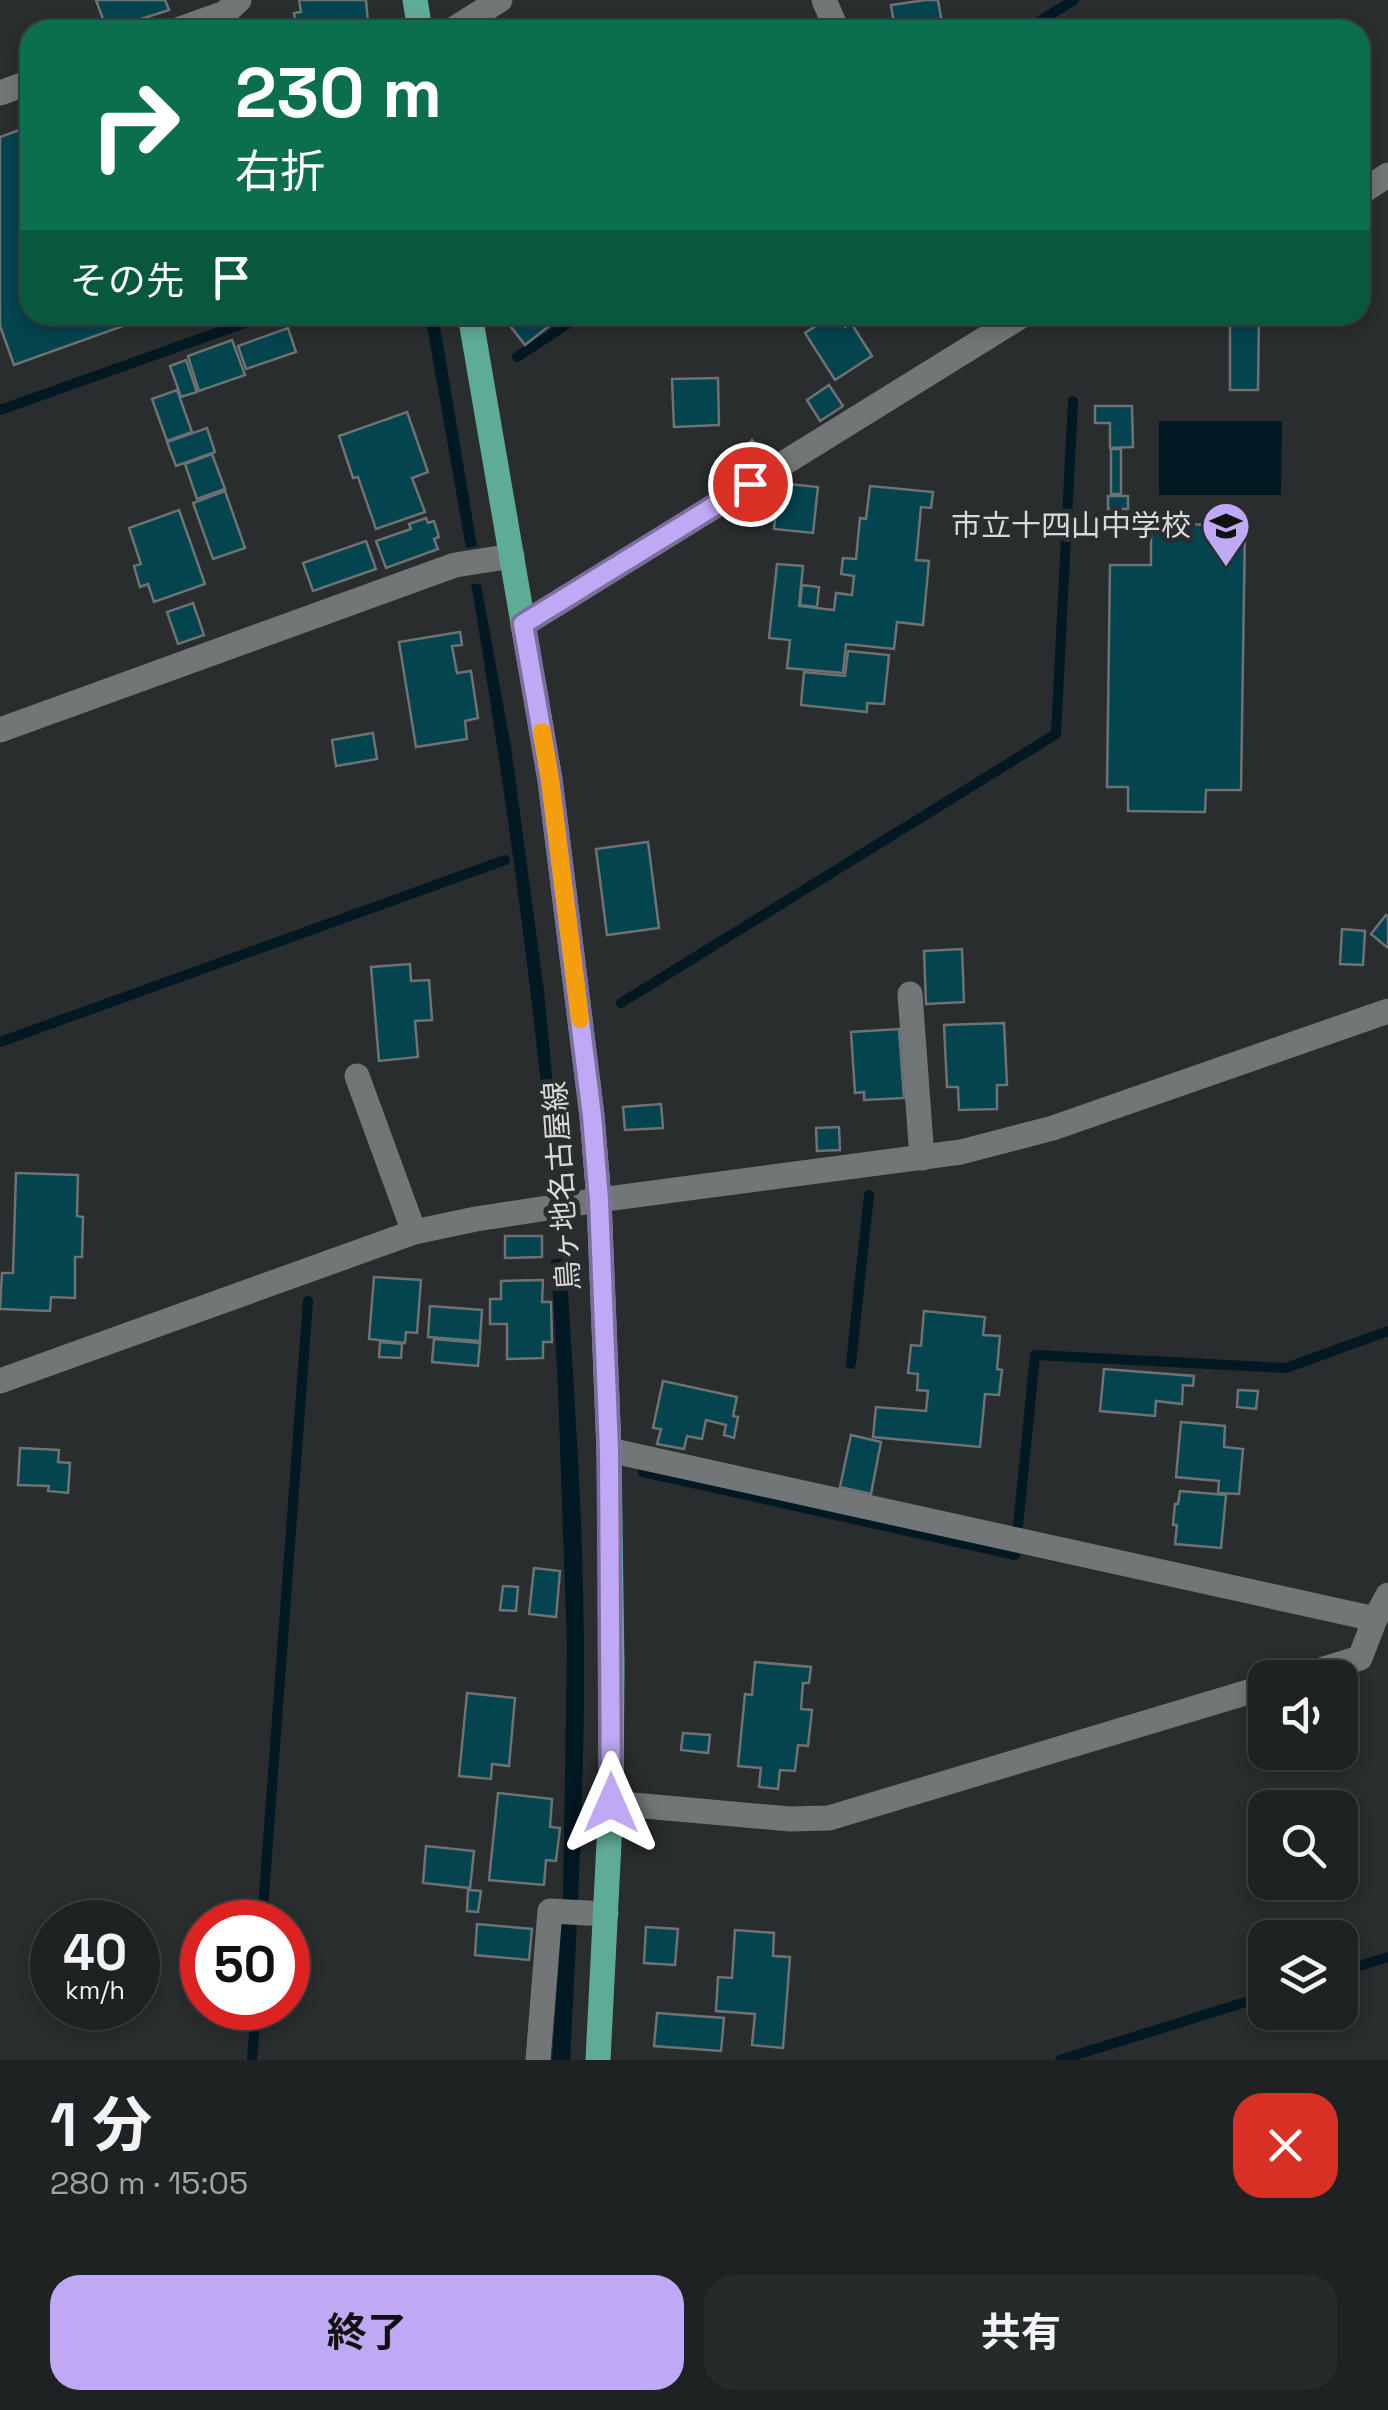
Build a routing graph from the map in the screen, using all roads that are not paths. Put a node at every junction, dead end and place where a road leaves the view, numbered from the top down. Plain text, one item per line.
1 (239, 0) edge
2 (500, 0) edge
3 (205, 20) edge
4 (468, 20) edge
5 (472, 325) edge
6 (1007, 325) edge
7 (512, 556) junction
8 (523, 624) junction
9 (0, 730) edge
10 (910, 994) dead end
11 (1388, 1011) edge
12 (357, 1076) dead end
13 (922, 1158) junction
14 (599, 1200) junction
15 (414, 1232) junction
16 (0, 1380) edge
17 (609, 1450) junction
18 (1388, 1595) edge
19 (1375, 1619) junction
20 (1354, 1660) edge
21 (1248, 1692) edge
22 (611, 1803) junction
23 (596, 1914) junction
24 (538, 2060) edge
25 (598, 2060) edge

1 - 3 street
2 - 4 street
5 - 7 main road, 鳥ヶ地名古屋線
6 - 8 street
7 - 8 main road, 鳥ヶ地名古屋線
7 - 9 street
8 - 14 main road, 鳥ヶ地名古屋線
10 - 13 street
11 - 13 street
12 - 15 street
13 - 14 street
14 - 15 street
14 - 17 main road, 鳥ヶ地名古屋線
15 - 16 street
17 - 19 street
17 - 22 main road, 鳥ヶ地名古屋線
18 - 19 street
19 - 20 street
21 - 22 street
22 - 23 main road, 鳥ヶ地名古屋線
23 - 24 street
23 - 25 main road, 鳥ヶ地名古屋線

